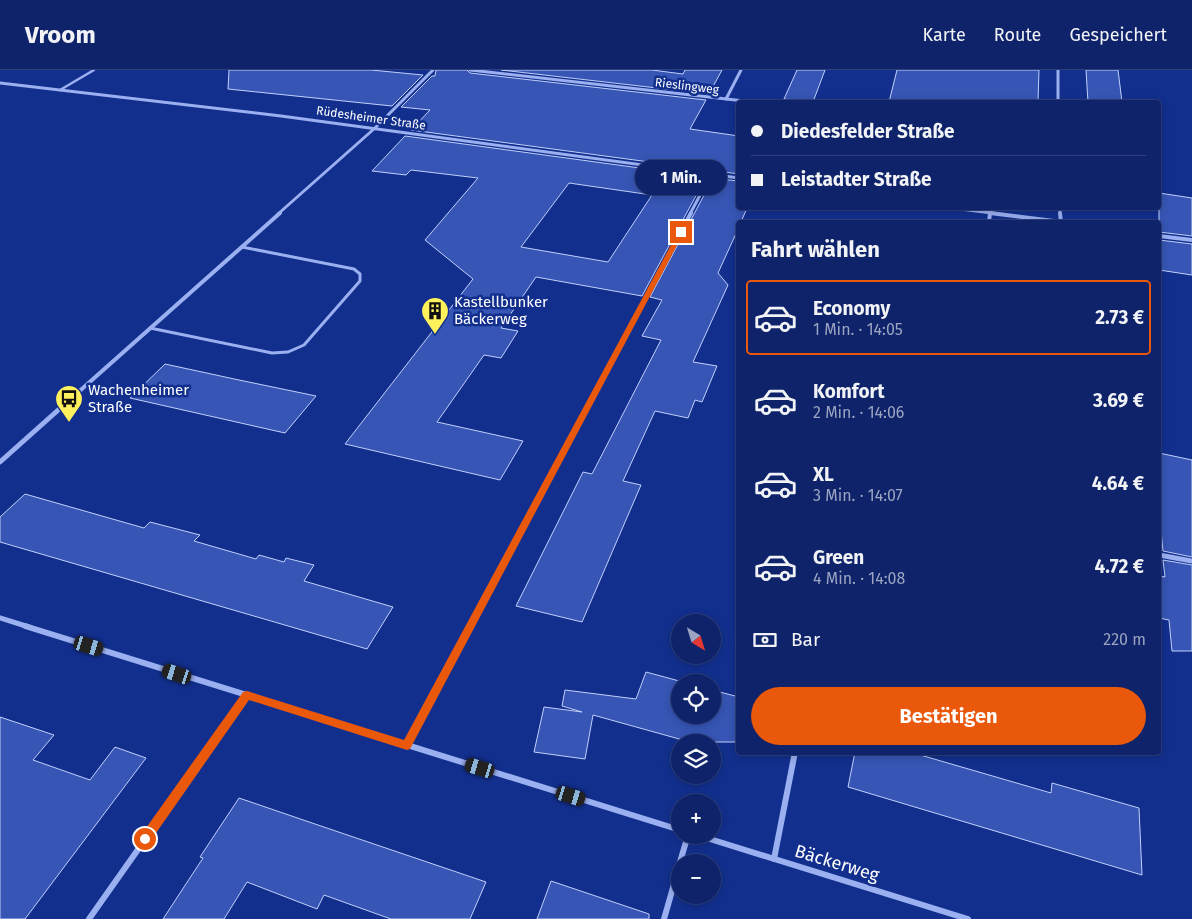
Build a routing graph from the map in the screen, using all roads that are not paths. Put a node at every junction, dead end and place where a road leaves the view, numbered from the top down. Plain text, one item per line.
1 (94, 70) edge
2 (433, 70) edge
3 (470, 70) edge
4 (741, 70) edge
5 (1058, 70) edge
6 (0, 83) edge
7 (60, 90) junction
8 (726, 99) junction
9 (736, 100) edge
10 (1058, 100) edge
11 (375, 128) junction
12 (736, 178) edge
13 (708, 180) dead end
14 (967, 210) edge
15 (990, 213) junction
16 (989, 220) edge
17 (1045, 220) edge
18 (1161, 236) edge
19 (1192, 240) edge
20 (242, 247) junction
21 (150, 328) junction
22 (0, 462) edge
23 (1161, 555) edge
24 (1192, 561) edge
25 (0, 618) edge
26 (247, 695) junction
27 (407, 746) junction
28 (794, 755) edge
29 (671, 827) edge
30 (721, 842) edge
31 (774, 859) junction
32 (671, 894) edge
33 (89, 919) edge
34 (664, 919) edge
35 (968, 919) edge

1 - 7 lane
2 - 11 street
3 - 8 street, Rieslingweg
4 - 8 street
5 - 10 street
6 - 7 street, Rüdesheimer Straße
7 - 11 street, Rüdesheimer Straße
8 - 9 street, Rieslingweg
11 - 12 street, Rüdesheimer Straße
11 - 20 street
13 - 27 street
14 - 15 street
15 - 16 street
15 - 17 street
18 - 19 street
20 - 21 street
20 - 21 lane
21 - 22 street
23 - 24 street
25 - 26 street
26 - 27 street
26 - 33 street
27 - 29 street
28 - 31 street
30 - 31 street, Bäckerweg
31 - 35 street, Bäckerweg
32 - 34 street

